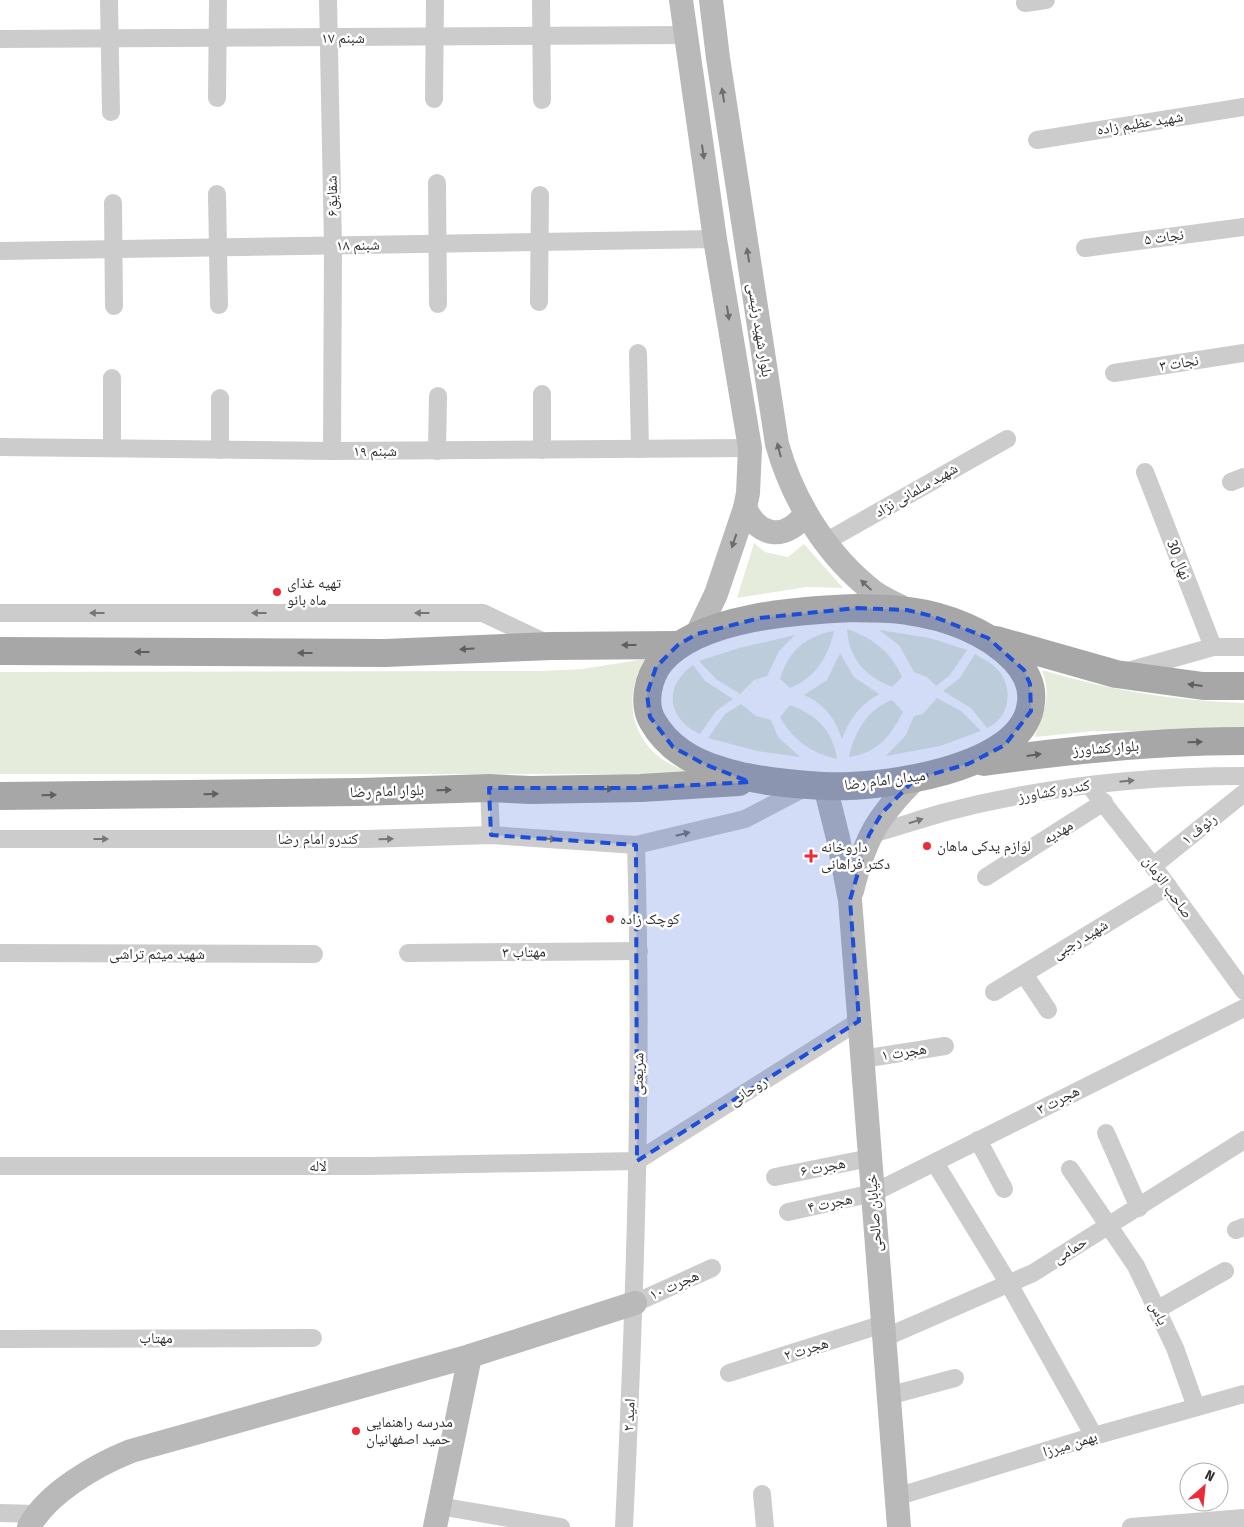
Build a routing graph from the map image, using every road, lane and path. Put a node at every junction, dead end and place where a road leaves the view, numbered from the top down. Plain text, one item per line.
1 (109, 0) edge
2 (218, 0) edge
3 (328, 0) edge
4 (435, 0) edge
5 (540, 0) edge
6 (681, 0) edge
7 (711, 0) edge
8 (1046, 0) edge
9 (1026, 3) dead end
10 (686, 35) junction
11 (541, 36) junction
12 (218, 38) junction
13 (328, 38) junction
14 (435, 38) junction
15 (0, 39) edge
16 (110, 39) junction
17 (218, 98) dead end
18 (434, 99) dead end
19 (542, 100) dead end
20 (1244, 106) edge
21 (111, 112) dead end
22 (1037, 140) dead end
23 (437, 183) dead end
24 (217, 194) dead end
25 (540, 195) dead end
26 (113, 203) dead end
27 (1244, 226) edge
28 (715, 240) junction
29 (539, 243) junction
30 (436, 244) junction
31 (333, 245) junction
32 (217, 247) junction
33 (1085, 248) dead end
34 (112, 249) junction
35 (0, 251) edge
36 (539, 302) dead end
37 (438, 304) dead end
38 (219, 305) dead end
39 (114, 306) dead end
40 (638, 353) dead end
41 (1244, 353) edge
42 (1114, 373) dead end
43 (112, 378) dead end
44 (542, 394) dead end
45 (438, 396) dead end
46 (220, 398) dead end
47 (1007, 439) dead end
48 (0, 447) edge
49 (112, 448) junction
50 (750, 448) junction
51 (640, 449) junction
52 (220, 450) junction
53 (437, 450) junction
54 (542, 450) junction
55 (332, 451) junction
56 (1145, 472) dead end
57 (745, 508) junction
58 (806, 512) junction
59 (825, 542) junction
60 (907, 610) junction
61 (0, 613) edge
62 (988, 638) junction
63 (687, 640) junction
64 (550, 646) junction
65 (1212, 647) junction
66 (1244, 647) edge
67 (0, 651) edge
68 (1116, 674) junction
69 (1244, 686) edge
70 (1244, 741) edge
71 (968, 764) junction
72 (1244, 776) edge
73 (915, 779) junction
74 (773, 780) junction
75 (1089, 785) junction
76 (818, 786) junction
77 (489, 788) junction
78 (1244, 793) edge
79 (0, 796) edge
80 (1104, 802) junction
81 (491, 835) junction
82 (869, 835) junction
83 (0, 839) edge
84 (636, 846) junction
85 (1153, 866) junction
86 (986, 877) dead end
87 (1168, 886) junction
88 (850, 900) junction
89 (639, 951) junction
90 (0, 953) edge
91 (408, 953) dead end
92 (314, 954) dead end
93 (1239, 973) edge
94 (1024, 974) junction
95 (1244, 991) edge
96 (994, 992) dead end
97 (1244, 1008) edge
98 (1048, 1010) dead end
99 (859, 1021) junction
100 (945, 1046) dead end
101 (862, 1059) junction
102 (1106, 1133) dead end
103 (978, 1140) junction
104 (1244, 1140) edge
105 (870, 1158) junction
106 (637, 1162) junction
107 (935, 1163) junction
108 (0, 1166) edge
109 (1070, 1169) dead end
110 (775, 1176) dead end
111 (1004, 1189) dead end
112 (873, 1193) junction
113 (1139, 1208) junction
114 (788, 1212) dead end
115 (1109, 1226) junction
116 (712, 1268) dead end
117 (1225, 1271) dead end
118 (1009, 1284) junction
119 (635, 1302) junction
120 (1158, 1309) junction
121 (884, 1331) junction
122 (313, 1338) dead end
123 (0, 1339) edge
124 (470, 1356) junction
125 (729, 1373) dead end
126 (955, 1378) dead end
127 (1244, 1394) edge
128 (888, 1396) junction
129 (1196, 1407) junction
130 (1094, 1436) junction
131 (762, 1494) dead end
132 (896, 1497) junction
133 (0, 1513) edge
134 (437, 1517) edge
135 (1244, 1518) edge
136 (32, 1520) edge
137 (561, 1527) edge
138 (624, 1527) edge
139 (765, 1527) edge
140 (899, 1527) edge
141 (1131, 1527) edge

1 - 16 street
2 - 12 street
3 - 13 street, شقایق۶
4 - 14 street
5 - 11 street
6 - 10 street, بلوار شهید رئیسی
58 -> 7 street, بلوار شهید رئیسی
8 - 9 street
10 - 11 street, شبنم ۱۷
10 -> 28 street, بلوار شهید رئیسی
11 - 14 street, شبنم ۱۷
11 - 19 street
12 - 13 street, شبنم ۱۷
12 - 16 street, شبنم ۱۷
12 - 17 street
13 - 14 street, شبنم ۱۷
13 - 31 street, شقایق۶
14 - 18 street
15 - 16 street, شبنم ۱۷
16 - 21 street
20 - 22 street, شهید عظیم زاده
23 - 30 street
24 - 32 street
25 - 29 street
26 - 34 street
27 - 33 street, نجات ۵
28 - 29 street, شبنم ۱۸
28 -> 50 street, بلوار شهید رئیسی
29 - 30 street, شبنم ۱۸
29 - 36 street
30 - 31 street, شبنم ۱۸
30 - 37 street
31 - 32 street, شبنم ۱۸
31 - 55 street, شقایق۶
32 - 34 street, شبنم ۱۸
32 - 38 street
34 - 35 street, شبنم ۱۸
34 - 39 street
40 - 51 street
41 - 42 street, نجات ۳
43 - 49 street
44 - 54 street
45 - 53 street
46 - 52 street
47 - 59 street, شهید سلمانی نژاد
48 - 49 street, شبنم ۱۹
49 - 52 street, شبنم ۱۹
50 - 51 street, شبنم ۱۹
50 - 57 street, بلوار شهید رئیسی
51 - 54 street, شبنم ۱۹
52 - 55 street, شبنم ۱۹
53 - 54 street, شبنم ۱۹
53 - 55 street, شبنم ۱۹
56 - 65 street, نهال 30
57 - 58 street
57 -> 63 street, بلوار شهید رئیسی
58 - 59 street, بلوار شهید رئیسی
60 -> 59 street, بلوار شهید رئیسی
60 - 62 main road, میدان امام رضا
60 - 63 main road, میدان امام رضا
64 -> 61 street
62 - 68 main road
62 - 71 main road, میدان امام رضا
63 -> 64 main road
63 - 74 main road, میدان امام رضا
64 -> 67 main road
65 - 66 street
65 - 68 street
69 -> 68 main road
71 -> 70 main road, بلوار کشاورز
71 - 73 main road, میدان امام رضا
75 -> 72 street, کندرو کشاورز
73 - 76 main road, میدان امام رضا
73 - 82 street
74 - 76 main road, میدان امام رضا
77 -> 74 main road, بلوار امام رضا
75 - 80 street, صاحب الزمان
82 -> 75 street, کندرو کشاورز
84 -> 76 street, کندرو امام رضا
76 - 88 street
79 -> 77 main road, بلوار امام رضا
77 - 81 street
78 - 85 street, رئوف ۱
80 - 85 street, صاحب الزمان
80 - 86 street, مهدیه
83 -> 81 street, کندرو امام رضا
81 -> 84 street, کندرو امام رضا
82 - 88 street
84 - 89 street, شریعتی
85 - 87 street, صاحب الزمان
87 - 93 street, صاحب الزمان
87 - 94 street, شهید رجبی
88 - 99 street, خیابان صالحی
89 - 91 street, مهتاب ۳
89 - 106 street, شریعتی
90 - 92 street, شهید میثم تراشی
93 - 95 street, صاحب الزمان
94 - 96 street, شهید رجبی
94 - 98 street
97 - 103 street, هجرت ۳
99 - 101 street, خیابان صالحی
99 - 106 street, روحانی
100 - 101 street, هجرت ۱
101 - 105 street, خیابان صالحی
102 - 113 street
103 - 107 street, هجرت ۳
103 - 111 street
104 - 113 street, حمامی
105 - 110 street, هجرت ۶
105 - 112 street, خیابان صالحی
106 - 108 street, لاله
106 - 119 street, شریعتی
107 - 112 street, هجرت ۳
107 - 118 street
109 - 115 street, یاس
112 - 114 street, هجرت ۴
112 - 121 street, خیابان صالحی
113 - 115 street, حمامی
115 - 118 street, حمامی
115 - 120 street, یاس
116 - 119 street, هجرت ۱۰
117 - 120 street
118 - 121 street, حمامی
118 - 130 street
119 - 124 street
119 - 138 street, امید ۲
120 - 129 street, یاس
121 - 125 street, هجرت ۲
121 - 128 street, خیابان صالحی
122 - 123 street, مهتاب
124 - 134 street
124 - 136 street
126 - 128 street
127 - 129 street, بهمن میرزا
128 - 132 street, خیابان صالحی
129 - 130 street, بهمن میرزا
130 - 132 street, بهمن میرزا
131 - 139 street
132 - 140 street, خیابان صالحی
133 - 136 street
134 - 137 street
135 - 141 street

